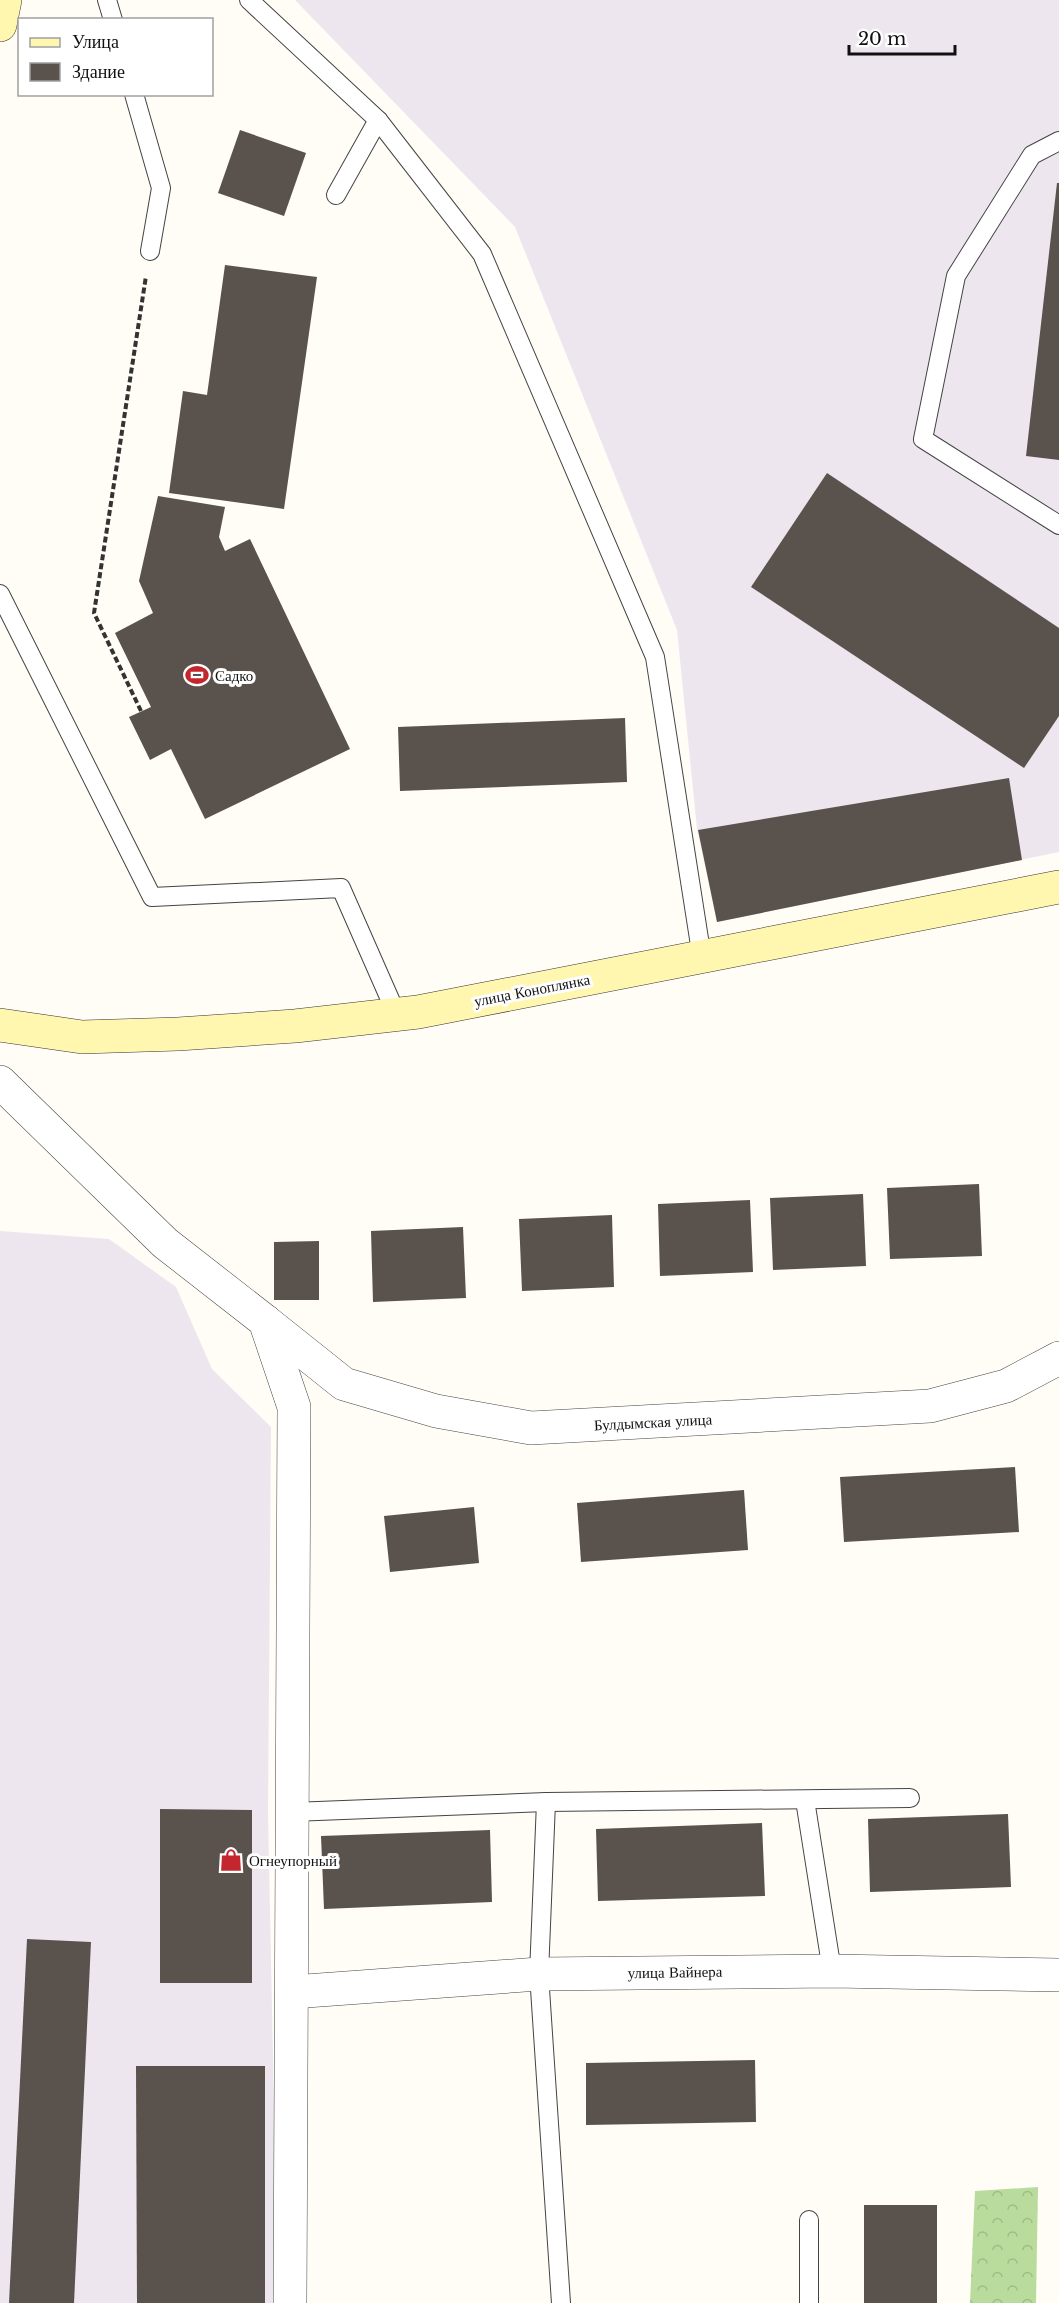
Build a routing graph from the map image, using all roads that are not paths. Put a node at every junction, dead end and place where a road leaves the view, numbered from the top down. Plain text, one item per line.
1 (5, 0) edge
2 (107, 0) edge
3 (249, 0) edge
4 (112, 18) edge
5 (0, 25) edge
6 (135, 96) edge
7 (378, 120) junction
8 (1059, 141) edge
9 (336, 195) dead end
10 (150, 251) road end
11 (1059, 525) edge
12 (0, 594) edge
13 (1059, 887) edge
14 (702, 958) junction
15 (396, 1013) junction
16 (0, 1025) edge
17 (0, 1082) edge
18 (265, 1320) junction
19 (1059, 1358) edge
20 (910, 1798) dead end
21 (805, 1800) junction
22 (546, 1802) junction
23 (292, 1812) junction
24 (832, 1971) junction
25 (539, 1974) junction
26 (1059, 1975) edge
27 (292, 1992) junction
28 (809, 2220) dead end
29 (290, 2303) edge
30 (561, 2303) edge
31 (809, 2303) edge

1 - 5 main road
2 - 4 lane
3 - 7 lane
6 - 10 lane
7 - 9 lane
7 - 14 lane
8 - 11 lane
12 - 15 lane
13 - 14 main road, улица Коноплянка
14 - 15 main road, улица Коноплянка
15 - 16 main road, улица Коноплянка
17 - 18 street, Булдымская улица
18 - 19 street, Булдымская улица
18 - 23 street
20 - 21 lane
21 - 22 lane
21 - 24 lane
22 - 23 lane
22 - 25 lane
23 - 27 street
24 - 25 street, улица Вайнера
24 - 26 street, улица Вайнера
25 - 27 street, улица Вайнера
25 - 30 lane
27 - 29 street
28 - 31 lane

